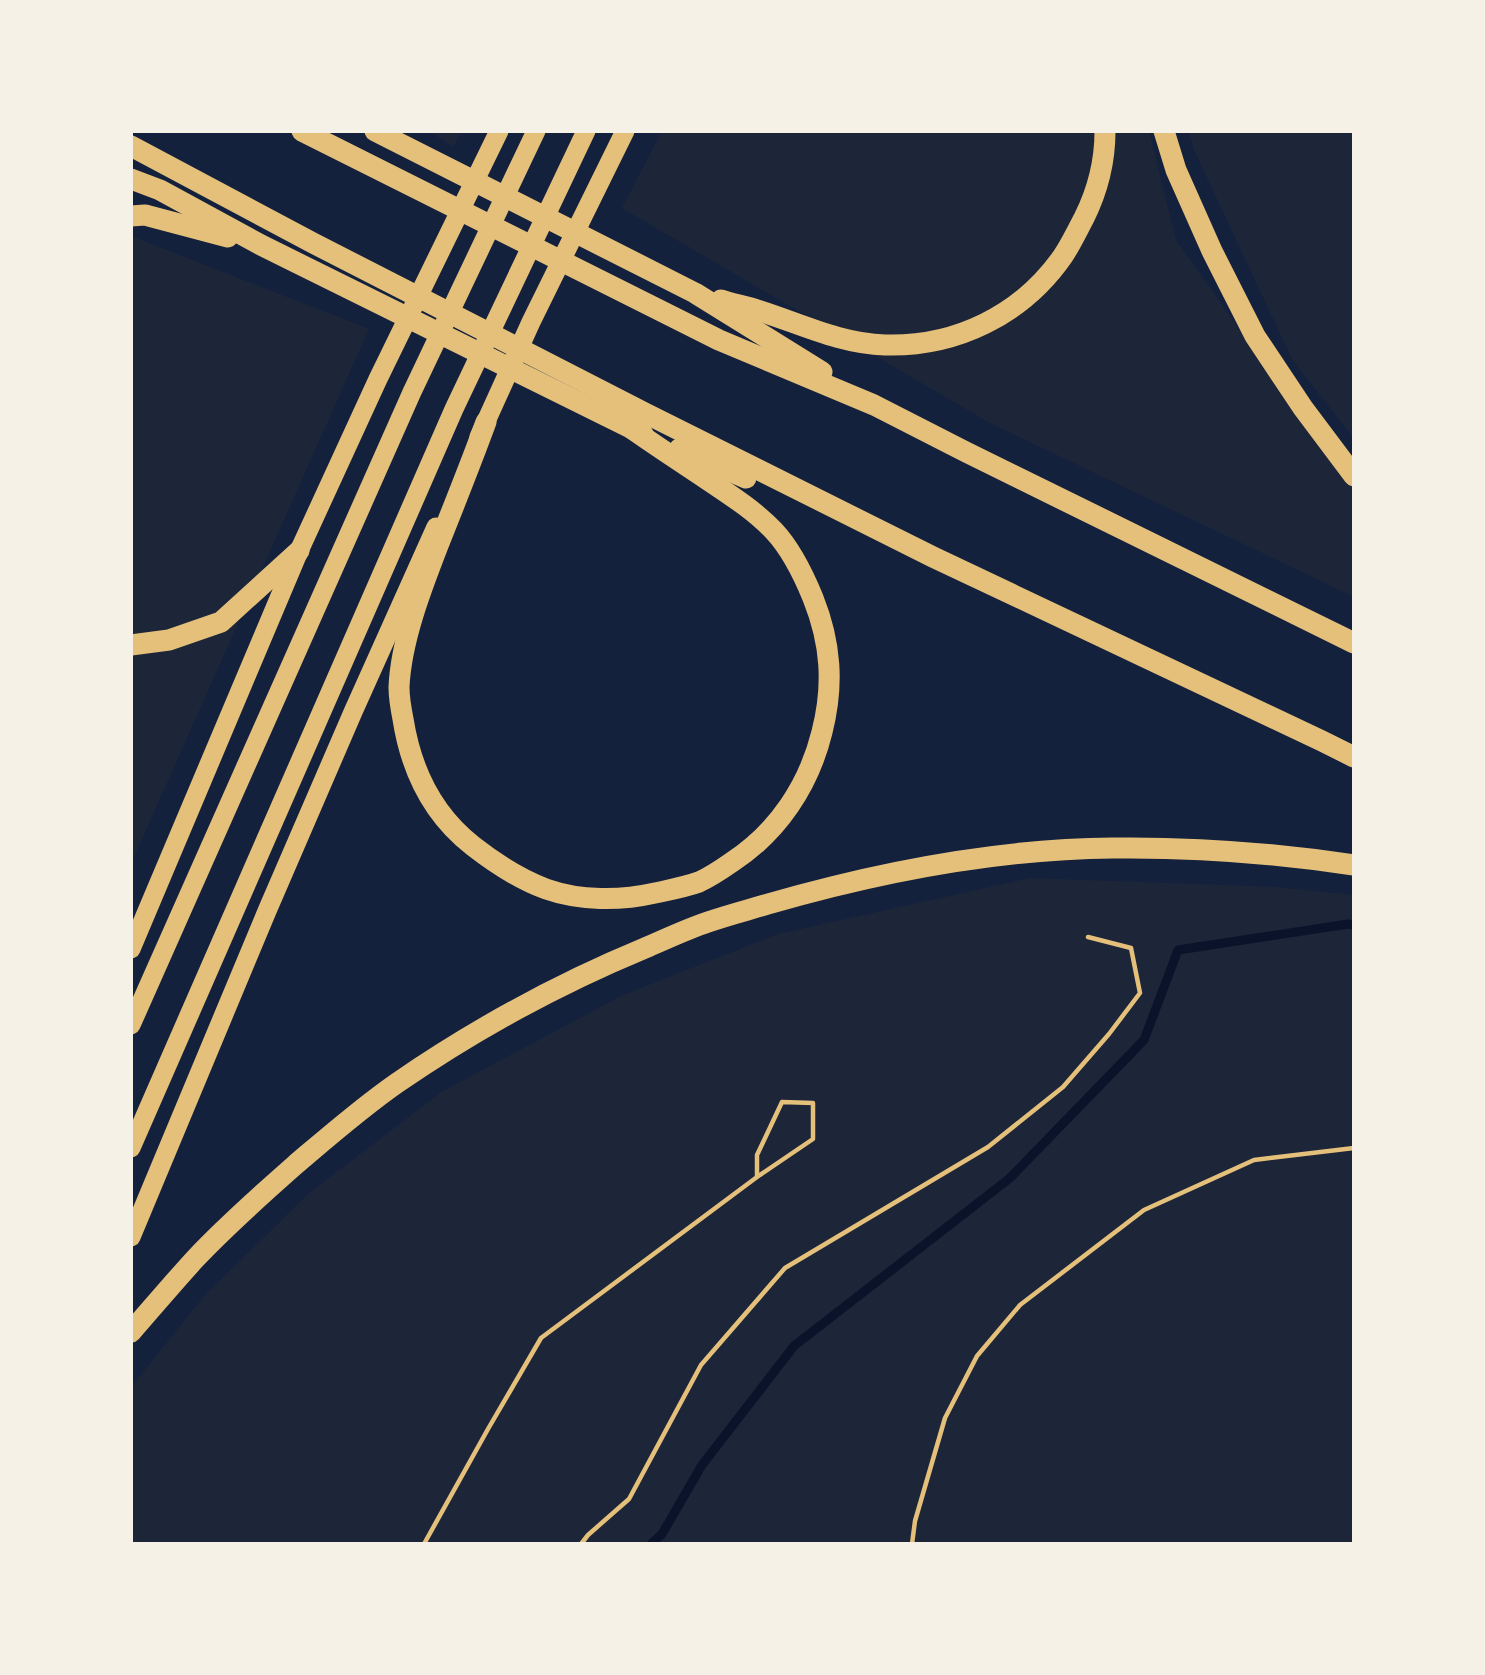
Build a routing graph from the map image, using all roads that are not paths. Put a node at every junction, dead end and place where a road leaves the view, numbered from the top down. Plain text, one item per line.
1 (302, 131) edge
2 (499, 131) edge
3 (536, 131) edge
4 (586, 131) edge
5 (625, 131) edge
6 (1105, 131) edge
7 (1164, 131) edge
8 (379, 133) edge
9 (131, 146) edge
10 (131, 179) edge
11 (131, 216) edge
12 (261, 245) junction
13 (695, 293) junction
14 (874, 405) junction
15 (486, 422) junction
16 (632, 429) junction
17 (1354, 476) edge
18 (299, 551) junction
19 (933, 557) junction
20 (1354, 643) edge
21 (131, 645) edge
22 (1354, 758) edge
23 (1354, 865) edge
24 (131, 949) edge
25 (131, 1025) edge
26 (131, 1149) edge
27 (131, 1237) edge
28 (131, 1332) edge

1 - 14 highway
2 - 18 highway
3 - 25 highway
4 - 26 highway
5 - 15 highway
6 - 13 highway
7 - 17 highway
8 - 13 highway
9 - 19 highway
10 - 12 highway
11 - 12 highway
12 - 16 highway
13 - 14 highway
14 - 20 highway
15 - 16 highway
15 - 27 highway
16 - 19 highway
18 - 21 highway
18 - 24 highway
19 - 22 highway
23 - 28 highway

